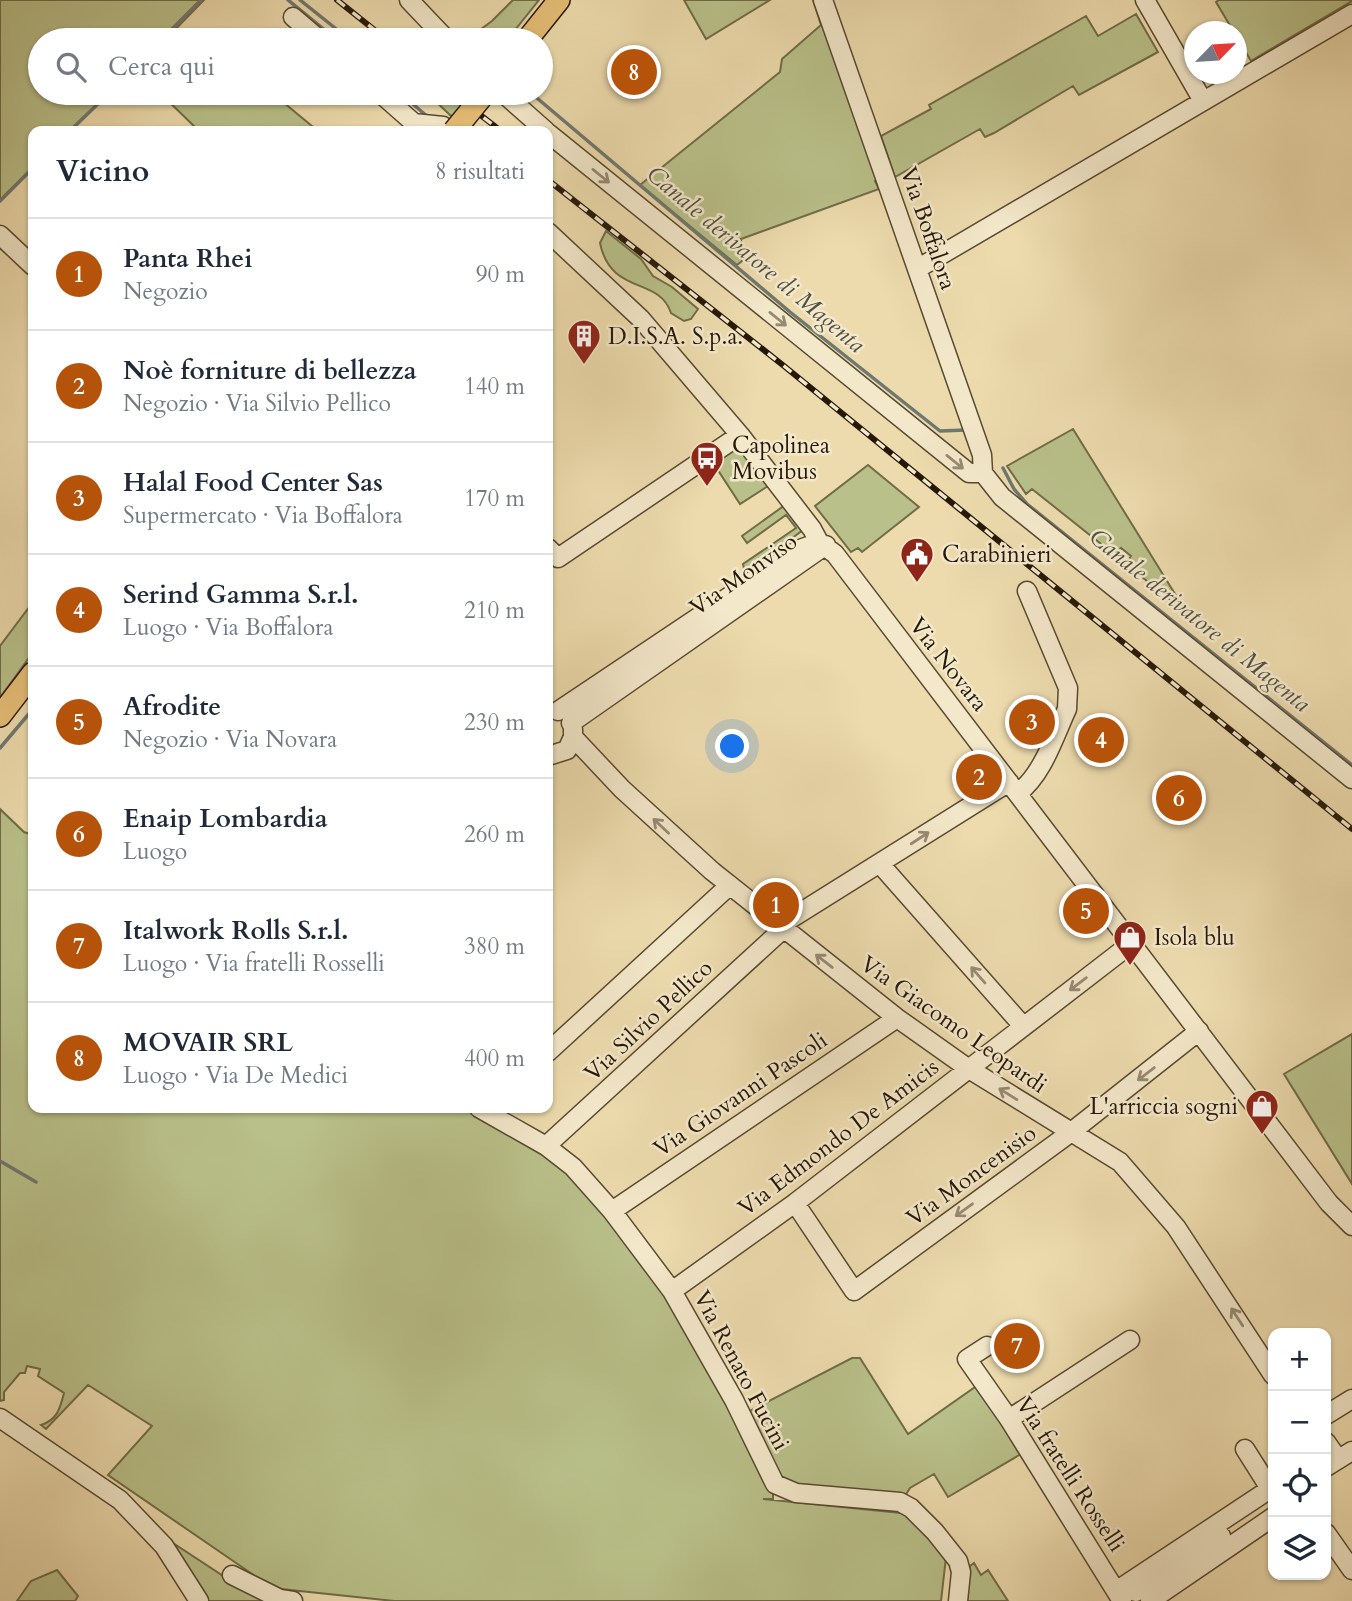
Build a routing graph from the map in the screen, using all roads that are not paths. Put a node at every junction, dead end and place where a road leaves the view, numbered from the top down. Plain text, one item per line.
1 (409, 0) edge
2 (559, 0) edge
3 (823, 0) edge
4 (1145, 0) edge
5 (1352, 14) edge
6 (293, 17) dead end
7 (306, 28) edge
8 (436, 28) edge
9 (537, 28) edge
10 (1203, 101) junction
11 (394, 105) edge
12 (471, 105) edge
13 (517, 105) edge
14 (428, 126) edge
15 (446, 126) edge
16 (540, 126) edge
17 (553, 137) edge
18 (0, 235) edge
19 (553, 237) edge
20 (28, 261) edge
21 (917, 269) junction
22 (740, 435) junction
23 (983, 473) junction
24 (822, 544) junction
25 (553, 553) edge
26 (1027, 591) dead end
27 (28, 680) edge
28 (0, 716) edge
29 (562, 720) edge
30 (553, 754) edge
31 (1352, 779) edge
32 (1013, 788) junction
33 (880, 864) junction
34 (730, 886) junction
35 (781, 928) junction
36 (1132, 943) junction
37 (897, 1018) junction
38 (1023, 1026) junction
39 (1199, 1031) junction
40 (553, 1047) edge
41 (968, 1069) junction
42 (491, 1113) edge
43 (1070, 1133) junction
44 (546, 1146) junction
45 (1314, 1182) junction
46 (794, 1203) junction
47 (1352, 1209) edge
48 (612, 1210) junction
49 (1352, 1226) edge
50 (672, 1291) junction
51 (1130, 1340) dead end
52 (986, 1346) dead end
53 (1268, 1367) edge
54 (1352, 1399) edge
55 (1331, 1412) edge
56 (0, 1418) edge
57 (1009, 1419) junction
58 (1245, 1449) dead end
59 (1268, 1485) edge
60 (1268, 1489) edge
61 (1268, 1504) edge
62 (1268, 1520) edge
63 (1331, 1540) edge
64 (1171, 1570) junction
65 (1352, 1570) edge
66 (232, 1575) dead end
67 (1131, 1598) edge
68 (199, 1601) edge
69 (293, 1601) edge
70 (958, 1601) edge

1 - 8 street
2 - 9 main road
3 - 21 street, Via Boffalora
4 - 10 street
5 - 10 street
6 - 7 street
10 - 21 street
11 - 14 street
12 - 15 main road, bridge
13 - 16 street
17 -> 23 street
18 - 20 street
19 - 22 street, Via Novara
21 - 23 street, Via Boffalora
22 - 24 street, Via Novara
22 - 25 street
23 - 31 street
24 - 29 street, Via Monviso
24 - 32 street, Via Novara
26 - 32 street
27 - 28 main road
29 - 30 street
34 -> 29 street, Via Giacomo Leopardi
33 -> 32 street, Via Silvio Pellico
32 - 36 street, Via Novara
33 - 35 street, Via Silvio Pellico
38 -> 33 street
34 - 35 street, Via Giacomo Leopardi
34 - 40 street
37 -> 35 street, Via Giacomo Leopardi
35 - 44 street, Via Silvio Pellico
36 -> 38 street, Via Edmondo De Amicis
36 - 39 street, Via Novara
37 - 41 street, Via Giacomo Leopardi
37 - 48 street, Via Giovanni Pascoli
38 - 41 street, Via Edmondo De Amicis
39 -> 43 street, Via Moncenisio
39 - 45 street, Via Novara
43 -> 41 street, Via Giacomo Leopardi
41 - 46 street, Via Edmondo De Amicis
42 - 44 street, Via Renato Fucini
43 -> 46 street, Via Moncenisio
53 -> 43 street, Via Giacomo Leopardi
44 - 48 street, Via Renato Fucini
45 - 47 street, Via Novara
45 - 49 street, Via Novara
46 - 50 street, Via Edmondo De Amicis
48 - 50 street, Via Renato Fucini
50 - 70 street, Via Renato Fucini
51 - 57 street
52 - 57 street, Via fratelli Rosselli
54 - 55 street
56 - 68 street
57 - 67 street, Via fratelli Rosselli
58 - 59 street
60 - 64 street
61 - 64 street
62 - 64 street
63 - 65 street
64 - 67 street
64 - 67 street
66 - 69 street

